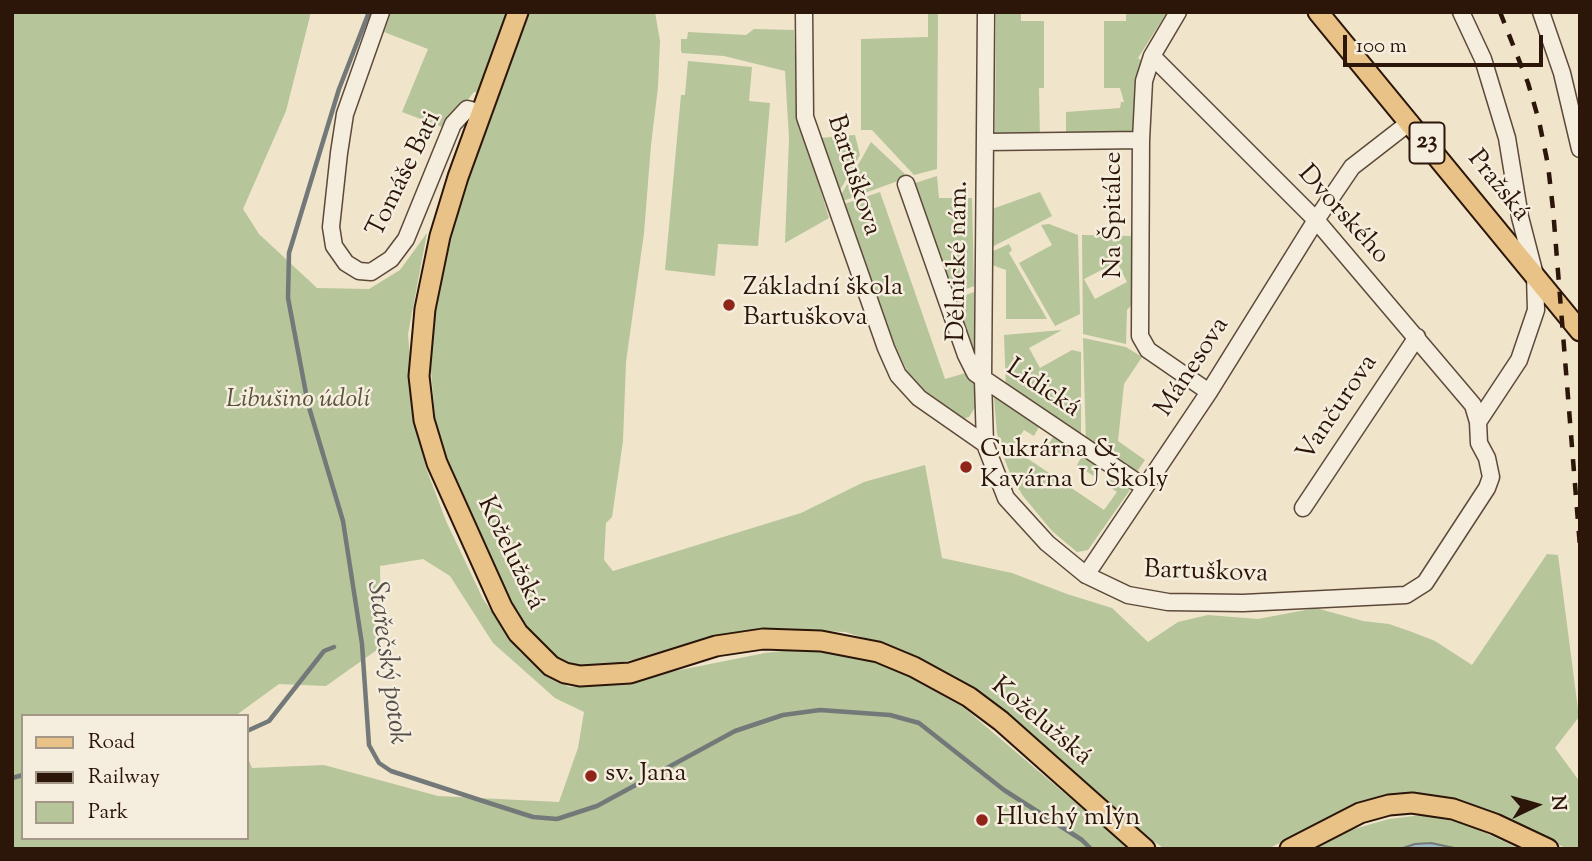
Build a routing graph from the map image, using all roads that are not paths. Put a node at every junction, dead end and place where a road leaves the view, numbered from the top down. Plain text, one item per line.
1 (381, 12) edge
2 (519, 12) edge
3 (804, 12) edge
4 (986, 12) edge
5 (1178, 12) edge
6 (1318, 12) edge
7 (1461, 12) edge
8 (1541, 12) edge
9 (1152, 56) junction
10 (482, 113) junction
11 (1410, 122) junction
12 (1141, 139) junction
13 (986, 142) junction
14 (1580, 149) edge
15 (906, 184) dead end
16 (1316, 220) junction
17 (1535, 275) junction
18 (1580, 331) edge
19 (1417, 337) junction
20 (983, 380) junction
21 (1209, 392) junction
22 (1478, 422) junction
23 (985, 444) junction
24 (1144, 487) junction
25 (1303, 508) dead end
26 (1086, 575) junction
27 (1145, 849) edge
28 (1290, 849) edge
29 (1548, 849) edge

1 - 10 street, Tomáše Bati
2 - 10 main road, Koželužská
3 - 23 street, Bartuškova
4 - 13 street, Dělnické nám.
5 - 9 street, Na Špitálce
6 - 11 main road, Pražská / 23
7 - 17 street
8 - 14 street
9 - 12 street, Na Špitálce
9 - 16 street, Dvorského
10 - 27 main road, Koželužská
11 - 16 street, Mánesova
11 - 17 main road, Pražská / 23
12 - 13 street
12 - 21 street, Na Špitálce
13 - 20 street, Dělnické nám.
15 - 20 street, Lidická
16 - 19 street, Dvorského
16 - 21 street, Mánesova
17 - 18 main road, Pražská / 23
17 - 22 street
19 - 22 street, Dvorského
19 - 25 street, Vančurova
20 - 23 street, Lidická
20 - 24 street, Lidická
21 - 24 street, Mánesova
22 - 26 street, Bartuškova
23 - 26 street, Bartuškova
24 - 26 street, Mánesova
28 - 29 main road

